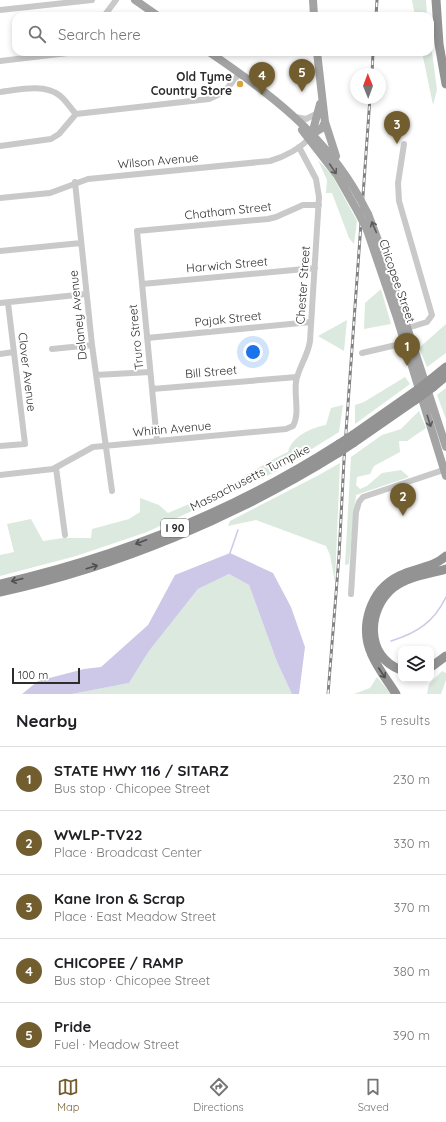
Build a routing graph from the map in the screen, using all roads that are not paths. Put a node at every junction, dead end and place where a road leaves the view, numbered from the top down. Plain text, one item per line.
1 (92, 0) edge
2 (116, 0) edge
3 (135, 0) edge
4 (313, 0) edge
5 (436, 0) edge
6 (0, 10) edge
7 (107, 12) edge
8 (152, 12) edge
9 (314, 12) edge
10 (42, 56) edge
11 (215, 56) edge
12 (316, 56) edge
13 (0, 61) edge
14 (240, 73) junction
15 (446, 84) edge
16 (0, 92) edge
17 (321, 96) junction
18 (288, 111) junction
19 (319, 112) junction
20 (76, 114) junction
21 (325, 119) junction
22 (310, 136) junction
23 (404, 144) dead end
24 (0, 146) edge
25 (299, 147) junction
26 (341, 168) junction
27 (75, 182) junction
28 (0, 198) edge
29 (319, 205) junction
30 (137, 231) joint
31 (81, 243) junction
32 (0, 251) edge
33 (315, 268) junction
34 (142, 284) junction
35 (86, 294) junction
36 (0, 303) edge
37 (8, 303) junction
38 (311, 322) junction
39 (404, 329) junction
40 (147, 338) junction
41 (408, 343) junction
42 (92, 345) junction
43 (52, 349) dead end
44 (14, 352) junction
45 (362, 353) dead end
46 (0, 354) edge
47 (446, 367) edge
48 (150, 372) junction
49 (96, 375) junction
50 (446, 376) edge
51 (297, 377) junction
52 (431, 383) junction
53 (152, 389) junction
54 (293, 425) joint
55 (157, 442) junction
56 (0, 446) edge
57 (105, 446) junction
58 (446, 446) edge
59 (338, 448) junction
60 (56, 468) junction
61 (445, 471) edge
62 (0, 475) edge
63 (112, 490) dead end
64 (65, 535) dead end
65 (446, 556) edge
66 (446, 569) edge
67 (446, 572) edge
68 (431, 573) junction
69 (0, 584) edge
70 (0, 592) edge
71 (351, 594) dead end
72 (446, 656) edge
73 (434, 665) edge
74 (398, 668) edge
75 (396, 694) edge

1 - 6 street
2 - 7 street
3 - 8 main road
4 - 9 main road
5 - 15 highway
10 - 13 street
11 - 14 main road, Chicopee Street
12 - 17 main road
14 - 18 main road, Chicopee Street
14 - 20 street
16 - 20 street
17 - 19 main road
17 - 21 main road
18 - 19 street
18 - 22 main road, Chicopee Street
19 - 22 main road
20 - 24 street
21 - 22 main road
21 - 26 main road
22 - 25 street, Wilson Avenue
22 - 26 main road, Chicopee Street
22 -> 39 main road, Chicopee Street, bridge
23 - 39 street
25 - 27 street, Wilson Avenue
25 - 29 street, Chester Street
39 -> 26 main road, Chicopee Street, bridge
27 - 28 street, Wilson Avenue
27 - 31 street, Delaney Avenue
29 - 30 street, Chatham Street
29 - 33 street, Chester Street
30 - 34 street, Truro Street
31 - 32 street
31 - 35 street, Delaney Avenue
33 - 34 street, Harwich Street
33 - 38 street, Chester Street
34 - 40 street, Truro Street
35 - 37 street
35 - 42 street, Delaney Avenue
36 - 37 street
37 - 44 street, Clover Avenue
38 - 40 street, Pajak Street
38 - 51 street, Chester Street
39 - 41 main road, Chicopee Street
40 - 48 street, Truro Street
41 - 45 street
41 - 58 main road, Chicopee Street
41 -> 61 main road, Chicopee Street
42 - 43 street
42 - 49 street, Delaney Avenue
44 - 46 street
44 - 56 street, Clover Avenue
47 - 52 highway, Massachusetts Turnpike / I 90
48 - 49 street
48 - 53 street, Truro Street
49 - 57 street, Delaney Avenue
50 - 52 highway, Massachusetts Turnpike / I 90
51 - 53 street, Bill Street
51 - 54 street, Chester Street
52 - 59 highway, Massachusetts Turnpike / I 90, bridge
53 - 55 street, Truro Street
54 - 55 street, Whitin Avenue
55 - 57 street, Whitin Avenue
57 - 60 street, Whitin Avenue
57 - 63 street, Delaney Avenue
59 -> 69 highway, Massachusetts Turnpike / I 90
70 -> 59 highway, Massachusetts Turnpike / I 90
60 - 62 street
60 - 64 street
61 - 71 street
65 -> 75 highway
66 - 68 highway
67 - 68 highway
68 - 74 highway
72 - 73 highway

